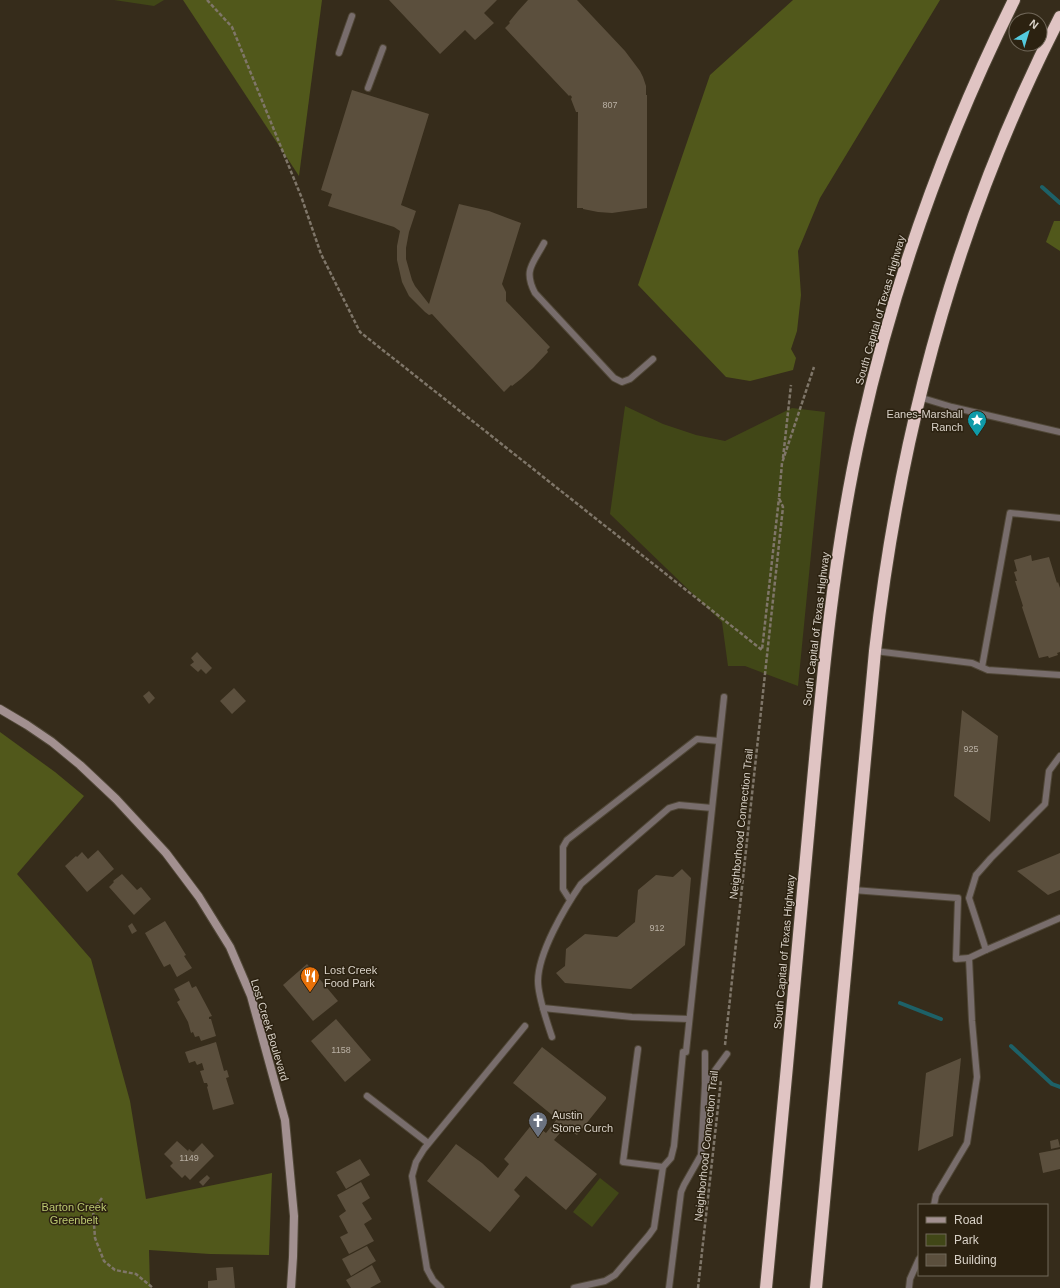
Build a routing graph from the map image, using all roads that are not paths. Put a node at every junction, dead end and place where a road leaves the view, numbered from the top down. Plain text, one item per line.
1 (1014, 0) edge
2 (352, 16) dead end
3 (1060, 18) edge
4 (383, 48) dead end
5 (339, 53) dead end
6 (368, 88) dead end
7 (544, 243) dead end
8 (652, 359) dead end
9 (919, 397) junction
10 (1060, 432) edge
11 (1060, 518) edge
12 (875, 651) junction
13 (982, 667) junction
14 (1060, 675) edge
15 (724, 697) dead end
16 (0, 709) edge
17 (719, 741) junction
18 (1060, 756) edge
19 (712, 808) junction
20 (853, 890) junction
21 (958, 898) junction
22 (969, 898) junction
23 (570, 900) junction
24 (1060, 918) edge
25 (986, 950) junction
26 (969, 958) junction
27 (543, 1008) junction
28 (689, 1019) junction
29 (525, 1026) dead end
30 (552, 1037) dead end
31 (638, 1049) dead end
32 (705, 1053) dead end
33 (725, 1057) road end
34 (705, 1084) junction
35 (367, 1096) dead end
36 (428, 1143) junction
37 (663, 1167) junction
38 (934, 1204) edge
39 (918, 1261) edge
40 (291, 1288) edge
41 (441, 1288) edge
42 (574, 1288) edge
43 (669, 1288) edge
44 (766, 1288) edge
45 (816, 1288) edge
46 (909, 1288) edge

1 - 44 highway, South Capital of Texas Highway
2 - 5 lane
3 - 9 highway
4 - 6 lane
7 - 8 lane
9 - 10 lane
9 - 12 highway
11 - 13 lane
12 - 13 lane
12 - 20 highway
13 - 14 lane
15 - 17 lane
16 - 40 street, Lost Creek Boulevard
17 - 19 lane
17 - 23 lane
18 - 22 lane
19 - 23 lane
19 - 28 lane
20 - 21 lane
20 - 45 highway
21 - 22 lane
21 - 26 lane
22 - 25 lane
23 - 27 lane
24 - 25 lane
25 - 26 lane
26 - 38 lane
27 - 28 lane
27 - 30 lane
28 - 37 lane
29 - 36 lane
31 - 37 lane
32 - 34 lane
33 - 34 lane
34 - 43 lane
35 - 36 lane
36 - 41 lane
37 - 42 lane
39 - 46 lane

